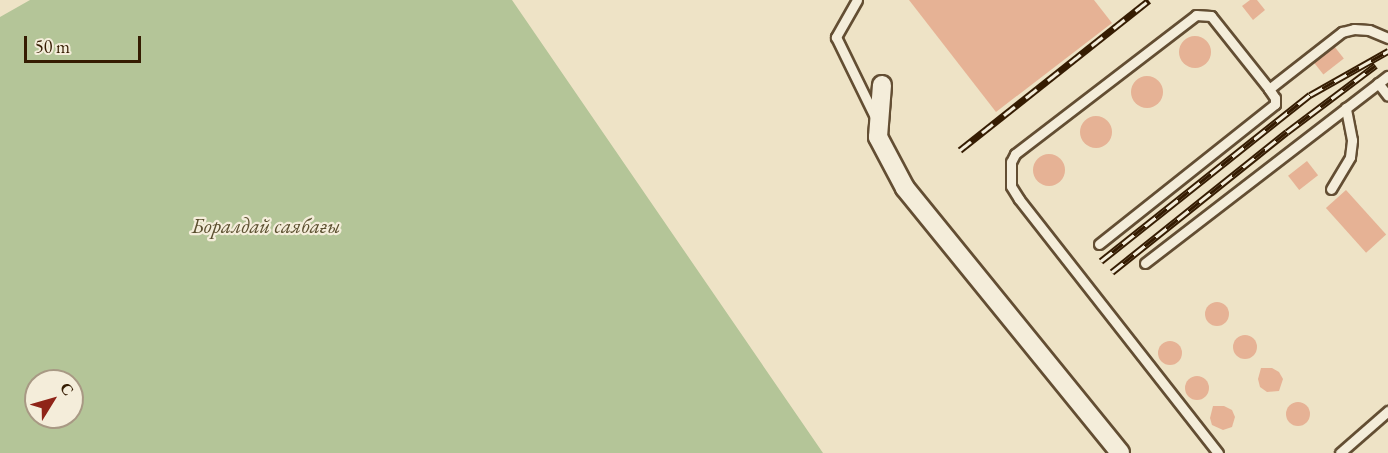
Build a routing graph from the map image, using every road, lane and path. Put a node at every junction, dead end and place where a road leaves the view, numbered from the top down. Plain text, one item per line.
1 (857, 0) edge
2 (1388, 38) edge
3 (1388, 75) edge
4 (1378, 83) junction
5 (882, 86) dead end
6 (1269, 89) junction
7 (1388, 96) edge
8 (1346, 108) junction
9 (879, 125) junction
10 (1331, 189) dead end
11 (1099, 244) dead end
12 (1145, 263) dead end
13 (1388, 411) edge
14 (1120, 453) edge
15 (1218, 453) edge
16 (1340, 453) edge

1 - 9 lane
2 - 6 lane
3 - 4 lane
4 - 7 lane
4 - 8 lane
5 - 9 street
6 - 11 lane
6 - 15 lane
8 - 10 lane
8 - 12 lane
9 - 14 street
13 - 16 lane

